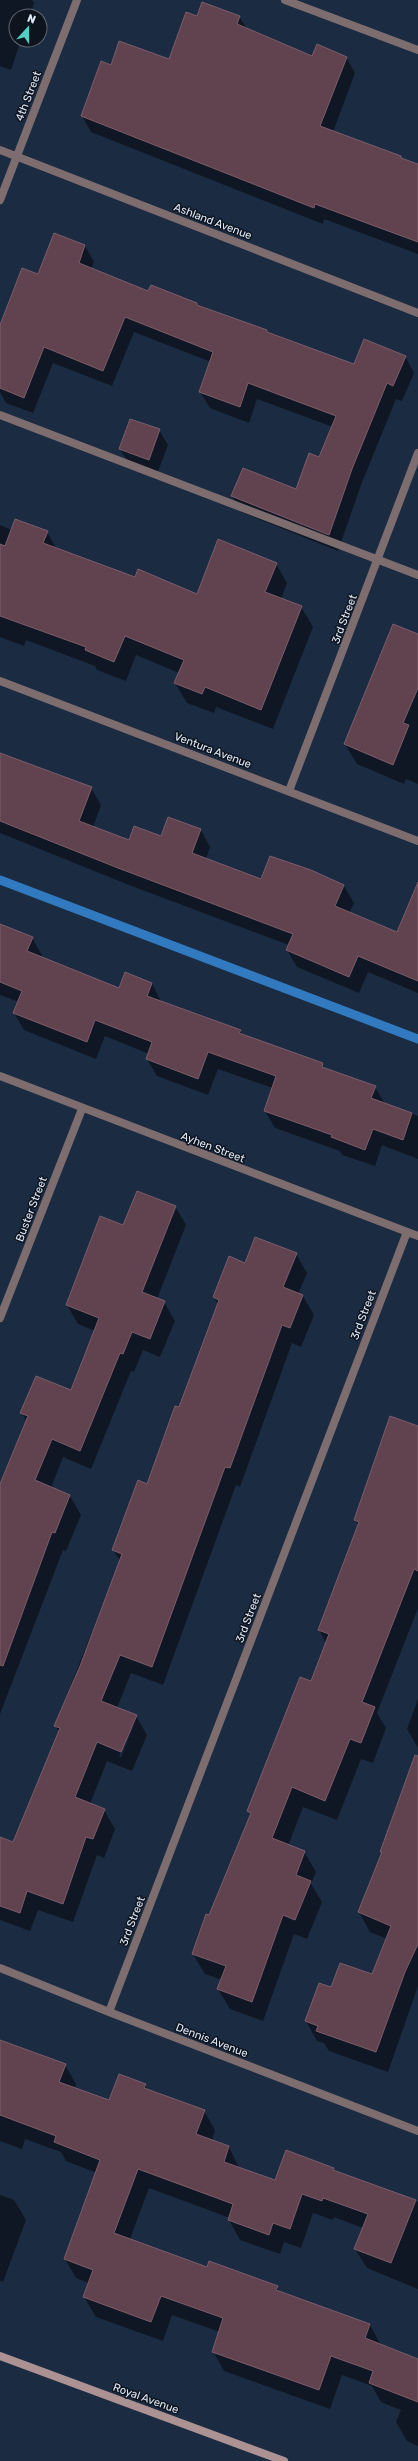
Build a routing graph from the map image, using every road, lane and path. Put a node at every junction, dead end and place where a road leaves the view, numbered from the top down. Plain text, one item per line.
1 (76, 0) edge
2 (286, 0) edge
3 (418, 50) edge
4 (0, 150) edge
5 (17, 156) junction
6 (0, 200) edge
7 (418, 313) edge
8 (0, 415) edge
9 (418, 453) edge
10 (378, 560) junction
11 (418, 575) edge
12 (0, 681) edge
13 (290, 791) junction
14 (418, 841) edge
15 (0, 1076) edge
16 (82, 1109) junction
17 (407, 1232) junction
18 (418, 1236) edge
19 (0, 1318) edge
20 (0, 1968) edge
21 (109, 2012) junction
22 (418, 2131) edge
23 (0, 2356) edge
24 (284, 2461) edge

1 - 5 street, 4th Street
2 - 3 street
4 - 5 street, Ashland Avenue
5 - 6 street, 4th Street
5 - 7 street, Ashland Avenue
8 - 10 street
9 - 10 street, 3rd Street
10 - 11 street
10 - 13 street, 3rd Street
12 - 13 street, Ventura Avenue
13 - 14 street, Ventura Avenue
15 - 16 street, Ayhen Street
16 - 17 street, Ayhen Street
16 - 19 street, Buster Street
17 - 18 street, Ayhen Street
17 - 21 street, 3rd Street
20 - 21 street, Dennis Avenue
21 - 22 street, Dennis Avenue
23 - 24 main road, Royal Avenue

